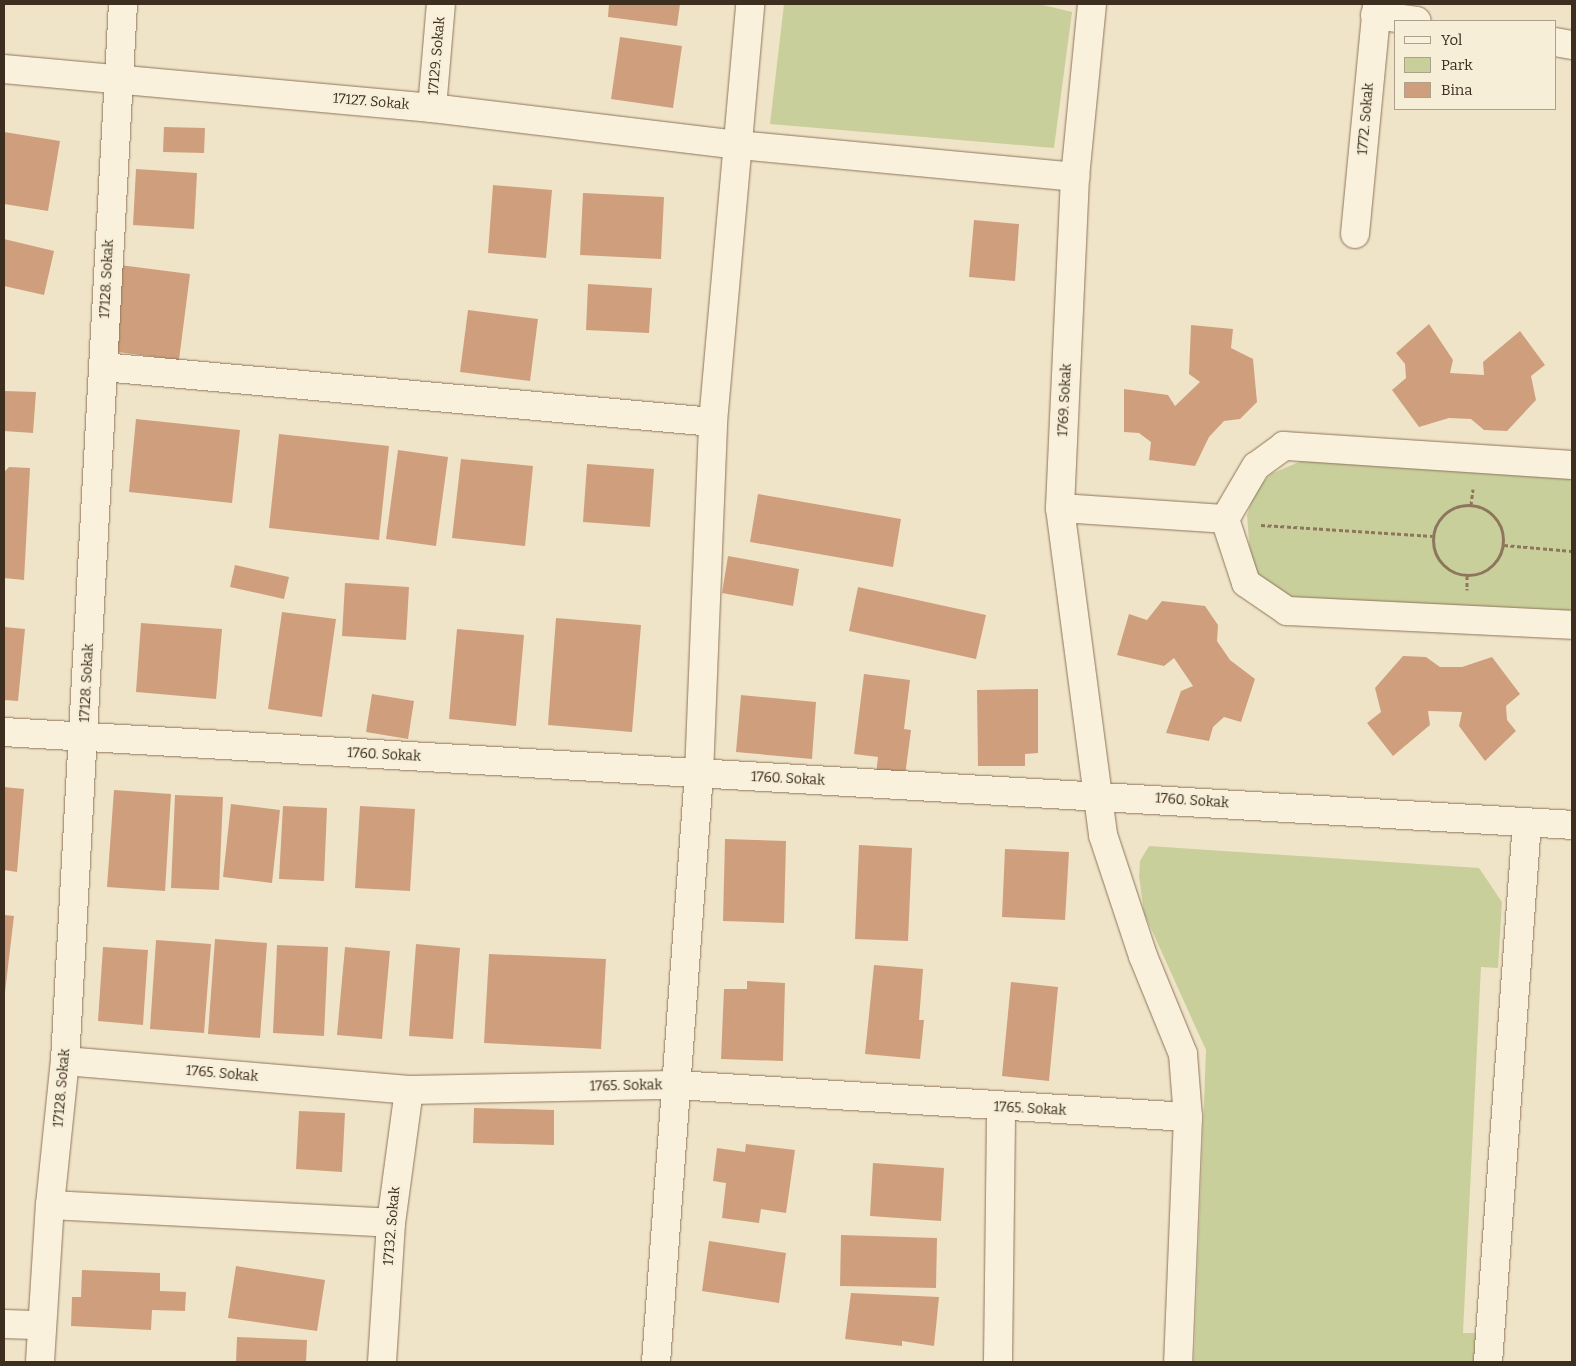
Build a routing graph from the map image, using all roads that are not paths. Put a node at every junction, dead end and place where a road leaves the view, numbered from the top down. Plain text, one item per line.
1 (123, 4) edge
2 (442, 4) edge
3 (750, 4) edge
4 (1092, 4) edge
5 (1376, 9) edge
6 (1414, 20) edge
7 (1556, 42) edge
8 (1572, 45) edge
9 (4, 69) edge
10 (117, 77) junction
11 (432, 108) junction
12 (738, 145) junction
13 (1075, 177) junction
14 (1355, 234) dead end
15 (103, 367) junction
16 (713, 422) junction
17 (1572, 464) edge
18 (1060, 508) junction
19 (1226, 519) junction
20 (1572, 625) edge
21 (4, 732) edge
22 (84, 737) junction
23 (699, 774) junction
24 (1096, 794) junction
25 (1527, 822) junction
26 (1572, 825) edge
27 (65, 1061) junction
28 (676, 1085) junction
29 (409, 1090) junction
30 (1001, 1108) junction
31 (1188, 1117) junction
32 (50, 1205) junction
33 (391, 1223) junction
34 (4, 1324) edge
35 (41, 1325) junction
36 (40, 1362) edge
37 (382, 1362) edge
38 (656, 1362) edge
39 (998, 1362) edge
40 (1178, 1362) edge
41 (1488, 1362) edge

1 - 10 street, 17128. Sokak
2 - 11 street, 17129. Sokak
3 - 12 street
4 - 13 street, 1769. Sokak
5 - 6 street
5 - 14 street, 1772. Sokak
7 - 8 street
9 - 10 street, 17127. Sokak
10 - 11 street, 17127. Sokak
10 - 15 street, 17128. Sokak
11 - 12 street, 17127. Sokak
12 - 13 street, 17127. Sokak
12 - 16 street
13 - 18 street, 1769. Sokak
15 - 16 street
15 - 22 street, 17128. Sokak
16 - 23 street
17 - 19 street
18 - 19 street
18 - 24 street, 1769. Sokak
19 - 20 street
21 - 22 street, 1760. Sokak
22 - 23 street, 1760. Sokak
22 - 27 street, 17128. Sokak
23 - 24 street, 1760. Sokak
23 - 28 street
24 - 25 street, 1760. Sokak
24 - 31 street, 1769. Sokak
25 - 26 street, 1760. Sokak
25 - 41 street
27 - 29 street, 1765. Sokak
27 - 32 street, 17128. Sokak
28 - 29 street, 1765. Sokak
28 - 30 street, 1765. Sokak
28 - 38 street
29 - 33 street, 17132. Sokak
30 - 31 street, 1765. Sokak
30 - 39 street
31 - 40 street, 1769. Sokak
32 - 33 street
32 - 35 street, 17128. Sokak
33 - 37 street, 17132. Sokak
34 - 35 street
35 - 36 street, 17128. Sokak

